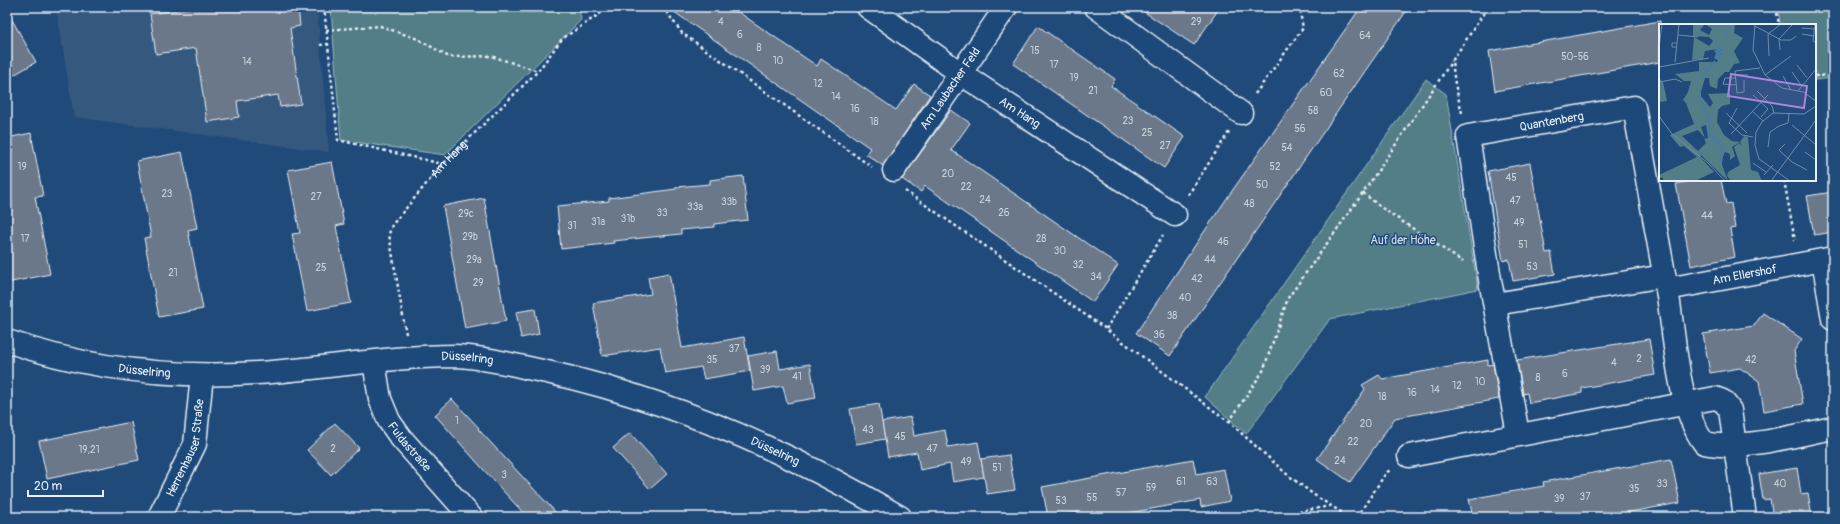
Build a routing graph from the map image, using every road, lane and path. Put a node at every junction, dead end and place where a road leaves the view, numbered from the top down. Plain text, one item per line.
1 (324, 7) edge
2 (610, 7) edge
3 (868, 7) edge
4 (1006, 7) edge
5 (1096, 7) edge
6 (1299, 7) edge
7 (1488, 7) edge
8 (1776, 7) edge
9 (1779, 24) edge
10 (326, 30) junction
11 (328, 44) junction
12 (320, 45) dead end
13 (1452, 61) junction
14 (538, 71) junction
15 (960, 73) junction
16 (1816, 76) edge
17 (1833, 76) edge
18 (1241, 113) junction
19 (1468, 136) junction
20 (443, 164) junction
21 (894, 170) dead end
22 (1784, 181) edge
23 (1363, 193) junction
24 (1175, 215) junction
25 (1828, 259) edge
26 (1799, 264) junction
27 (1490, 280) junction
28 (1665, 282) junction
29 (1495, 304) junction
30 (1833, 319) edge
31 (7, 341) edge
32 (410, 358) junction
33 (374, 362) junction
34 (202, 375) junction
35 (1685, 404) junction
36 (1229, 422) junction
37 (1833, 428) edge
38 (1518, 434) junction
39 (1735, 444) junction
40 (1409, 456) joint
41 (1331, 506) junction
42 (160, 516) edge
43 (471, 517) edge
44 (900, 517) edge
45 (1269, 517) edge
46 (1349, 517) edge
47 (1357, 517) edge
48 (1745, 517) edge

1 - 10 path
2 - 14 path, Am Hang
3 - 15 street, Am Hang
4 - 15 street, Am Laubacher Feld
5 - 18 street
6 - 18 path
7 - 13 path
8 - 9 path
10 - 11 path
10 - 14 path
11 - 12 path
11 - 20 path
13 - 19 path
13 - 23 path
14 - 20 path, Am Hang
15 - 21 street, Am Laubacher Feld
15 - 24 street, Am Hang
16 - 17 path
18 - 24 path
19 - 27 street
19 - 28 street, Quantenberg
20 - 32 path, Am Hang
22 - 26 path
23 - 27 path
23 - 36 path
24 - 36 path
25 - 26 street, Am Ellershof
25 - 30 street, Am Ellershof
26 - 28 street, Am Ellershof
27 - 29 street
28 - 29 street
28 - 35 street, Quantenberg
29 - 38 street
31 - 34 street, Düsselring
32 - 33 street, Düsselring
32 - 44 street, Düsselring
33 - 34 street, Düsselring
33 - 43 street, Fuldastraße
34 - 42 street, Herrenhauser Straße
35 - 38 street
35 - 39 street, Quantenberg
35 - 39 street
36 - 41 path
37 - 39 street
38 - 40 street
39 - 48 street
40 - 47 path
41 - 45 path
41 - 46 path

